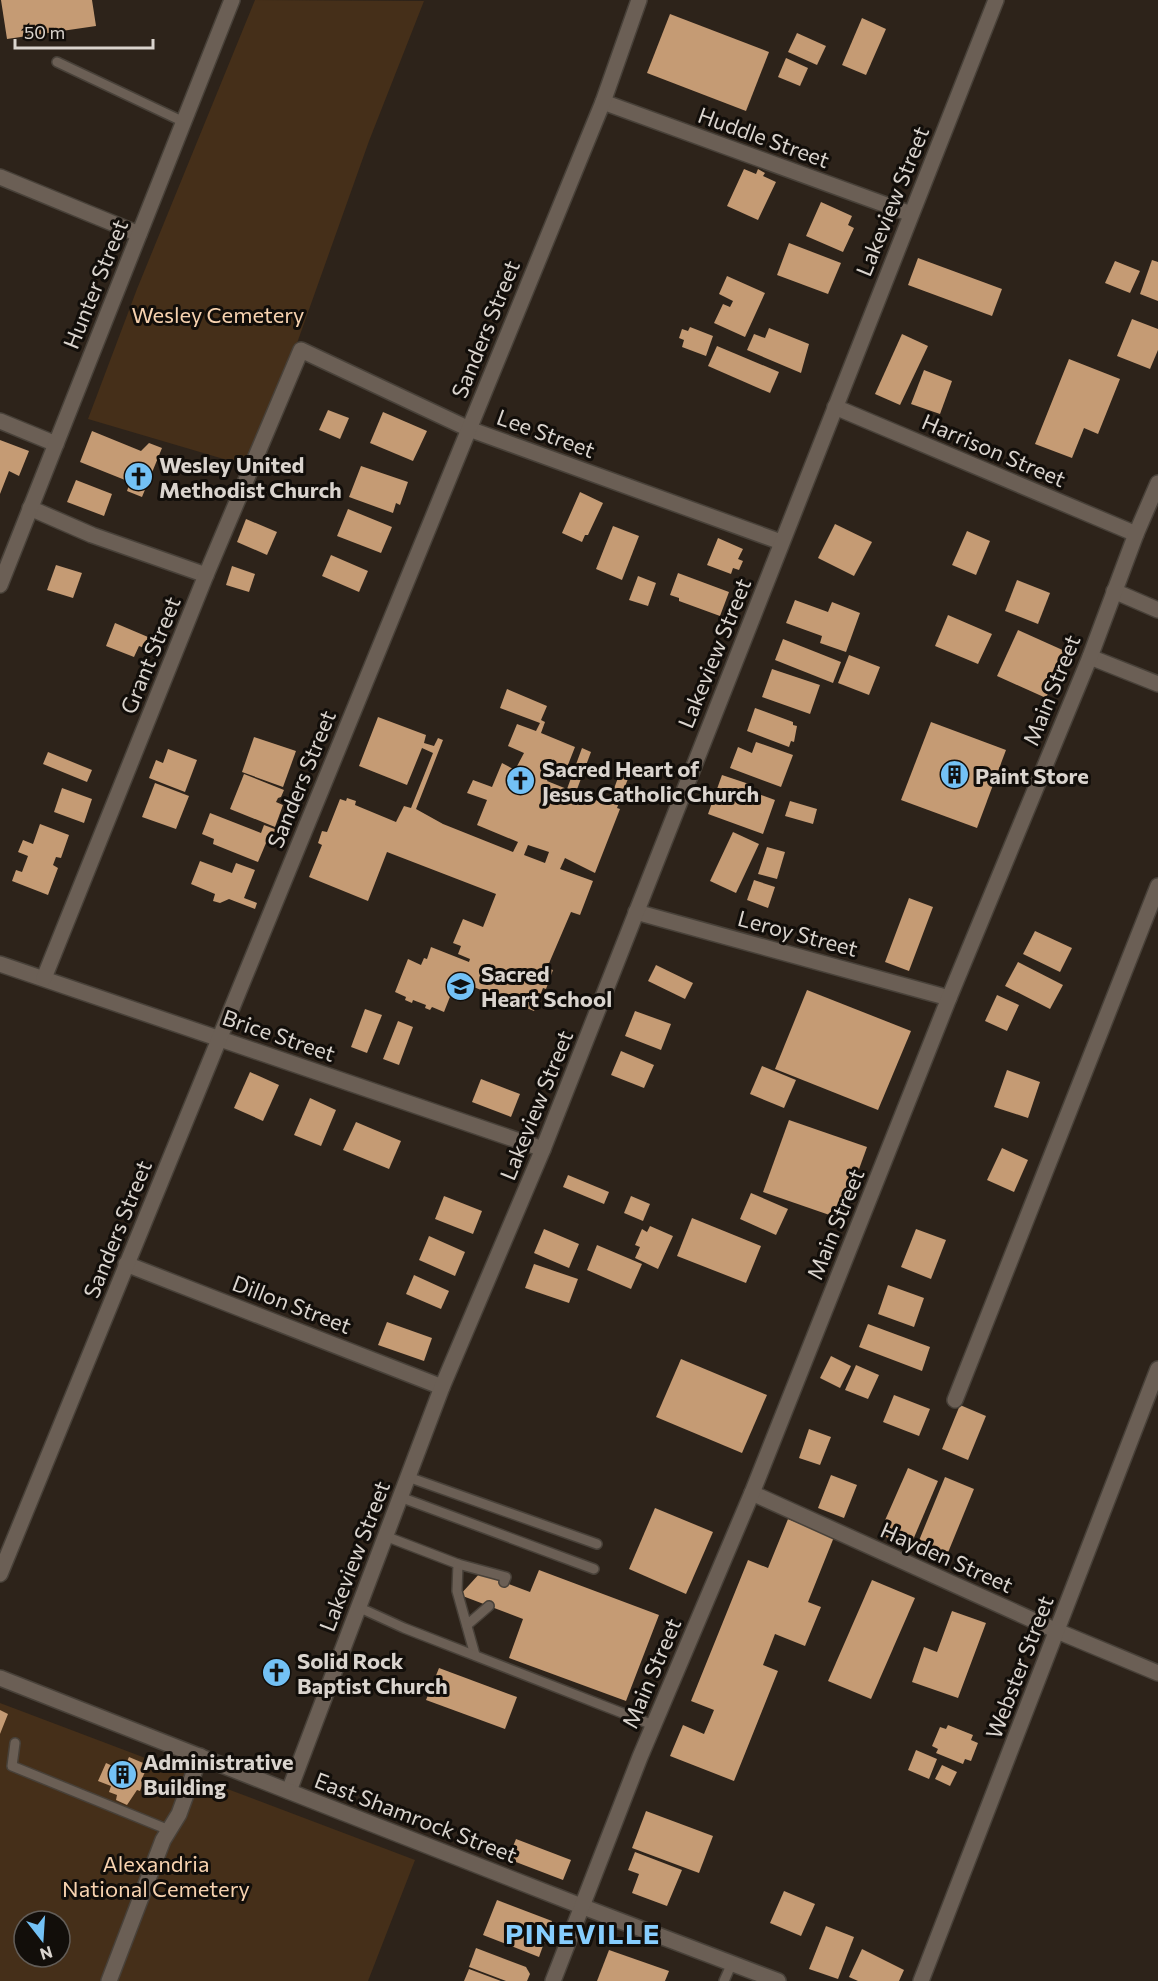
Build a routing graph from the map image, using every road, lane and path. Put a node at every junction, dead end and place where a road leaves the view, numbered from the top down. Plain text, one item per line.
1 (232, 0) edge
2 (639, 0) edge
3 (996, 0) edge
4 (57, 62) dead end
5 (603, 102) junction
6 (184, 122) junction
7 (0, 177) edge
8 (911, 214) junction
9 (139, 234) junction
10 (301, 350) joint
11 (835, 407) junction
12 (0, 421) edge
13 (469, 429) junction
14 (56, 444) junction
15 (1158, 483) edge
16 (30, 508) junction
17 (1136, 534) junction
18 (781, 542) junction
19 (3, 566) edge
20 (206, 575) junction
21 (0, 585) edge
22 (1114, 591) junction
23 (1158, 610) edge
24 (1090, 657) junction
25 (1158, 684) edge
26 (1158, 886) edge
27 (636, 912) junction
28 (0, 964) edge
29 (44, 978) junction
30 (949, 998) junction
31 (219, 1038) junction
32 (543, 1149) junction
33 (126, 1264) junction
34 (1158, 1369) edge
35 (442, 1386) junction
36 (955, 1400) dead end
37 (408, 1477) junction
38 (752, 1493) junction
39 (400, 1497) junction
40 (385, 1536) junction
41 (597, 1544) dead end
42 (458, 1564) junction
43 (594, 1569) dead end
44 (0, 1574) edge
45 (504, 1582) dead end
46 (489, 1606) dead end
47 (358, 1607) junction
48 (467, 1625) junction
49 (1057, 1631) junction
50 (476, 1655) junction
51 (1158, 1674) edge
52 (0, 1678) edge
53 (653, 1725) junction
54 (15, 1743) dead end
55 (200, 1756) junction
56 (289, 1791) junction
57 (169, 1830) junction
58 (581, 1906) junction
59 (732, 1963) junction
60 (109, 1981) edge
61 (553, 1981) edge
62 (724, 1981) edge
63 (778, 1981) edge
64 (921, 1981) edge

1 - 6 street, Hunter Street
2 - 5 street, Sanders Street
3 - 8 street, Lakeview Street
4 - 6 lane
5 - 8 street, Huddle Street
5 - 13 street, Sanders Street
6 - 9 street, Hunter Street
7 - 9 street
8 - 11 street, Lakeview Street
9 - 14 street, Hunter Street
10 - 13 street, Lee Street
10 - 20 street, Grant Street
11 - 17 street, Harrison Street
11 - 18 street, Lakeview Street
12 - 14 street
13 - 18 street, Lee Street
13 - 31 street, Sanders Street
14 - 16 street, Hunter Street
15 - 17 street, Main Street
16 - 19 street, Hunter Street
16 - 20 street
17 - 22 street, Main Street
18 - 27 street, Lakeview Street
19 - 21 street, Hunter Street
20 - 29 street, Grant Street
22 - 23 street
22 - 24 street, Main Street
24 - 25 street
24 - 30 street, Main Street
26 - 36 street
27 - 30 street, Leroy Street
27 - 32 street, Lakeview Street
28 - 29 street, Brice Street
29 - 31 street, Brice Street
30 - 38 street, Main Street
31 - 32 street, Brice Street
31 - 33 street, Sanders Street
32 - 35 street, Lakeview Street
33 - 35 street, Dillon Street
33 - 44 street, Sanders Street
34 - 49 street, Webster Street
35 - 37 street, Lakeview Street
37 - 39 street, Lakeview Street
37 - 41 lane
38 - 49 street, Hayden Street
38 - 53 street, Main Street
39 - 40 street, Lakeview Street
39 - 43 lane
40 - 42 lane
40 - 47 street, Lakeview Street
42 - 45 lane
42 - 48 lane
46 - 48 lane
47 - 50 lane
47 - 56 street, Lakeview Street
48 - 50 lane
49 - 51 street, Hayden Street
49 - 64 street, Webster Street
50 - 53 lane
52 - 55 street, East Shamrock Street
53 - 58 street, Main Street
54 - 57 lane
55 - 56 street, East Shamrock Street
55 - 57 street
56 - 58 street, East Shamrock Street
57 - 60 street
58 - 59 street, East Shamrock Street
58 - 61 street, Main Street
59 - 62 lane
59 - 63 street, East Shamrock Street

